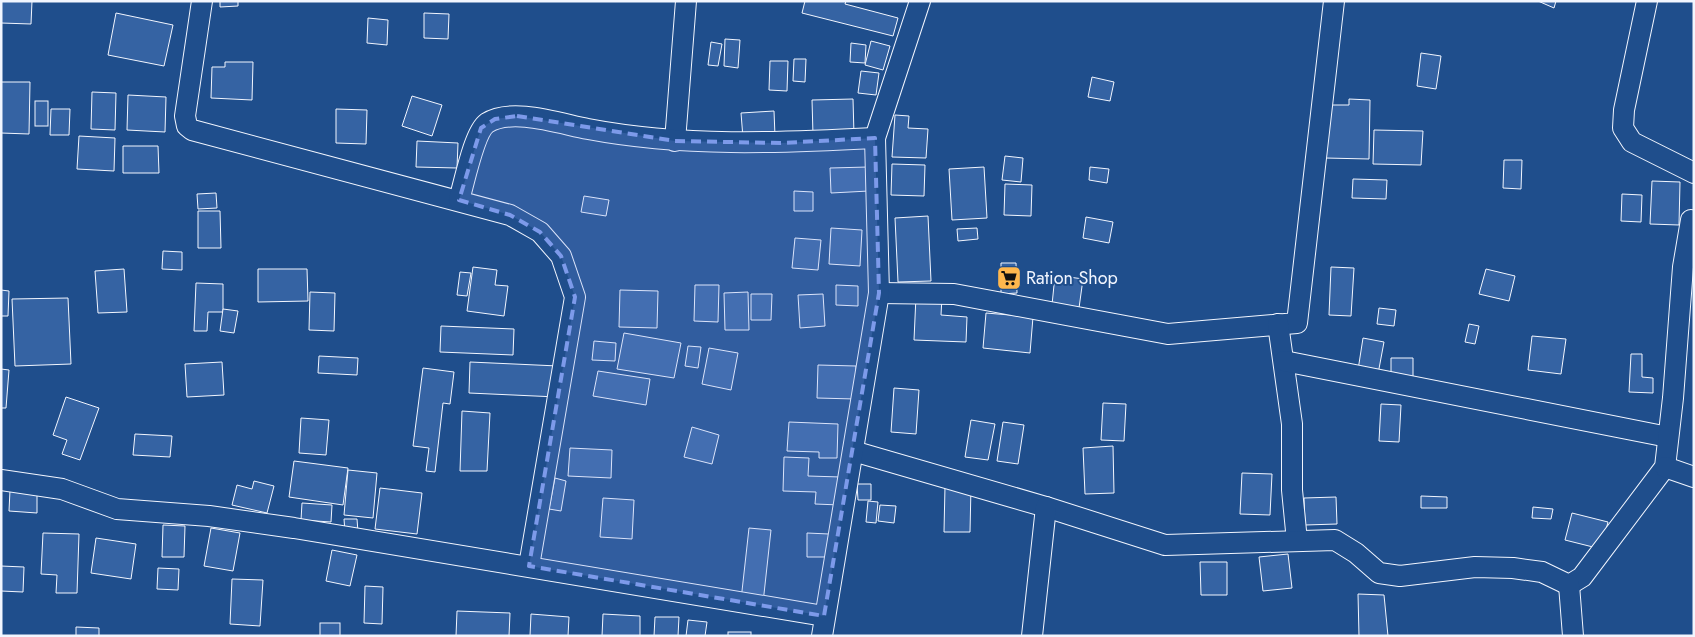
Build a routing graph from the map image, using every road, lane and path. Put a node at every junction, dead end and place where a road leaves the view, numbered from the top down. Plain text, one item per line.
1 (202, 1) edge
2 (686, 1) edge
3 (920, 1) edge
4 (1334, 1) edge
5 (1647, 1) edge
6 (875, 138) junction
7 (675, 141) junction
8 (1694, 173) edge
9 (459, 200) junction
10 (1693, 218) edge
11 (879, 293) junction
12 (1278, 324) junction
13 (1284, 361) junction
14 (1668, 437) junction
15 (853, 451) junction
16 (1664, 467) junction
17 (1694, 477) edge
18 (1, 480) edge
19 (1046, 507) junction
20 (1297, 541) junction
21 (529, 566) junction
22 (1569, 585) junction
23 (824, 616) junction
24 (822, 636) edge
25 (1032, 636) edge
26 (1573, 636) edge

1 - 9 street
2 - 7 street
3 - 6 street
4 - 12 street
5 - 8 street
6 - 7 street
6 - 11 street
7 - 9 street
9 - 21 street
10 - 14 street
11 - 12 street
11 - 15 street
12 - 13 street
13 - 14 street
13 - 20 street
14 - 16 street
15 - 19 street
15 - 23 street
16 - 17 street
16 - 22 street
18 - 21 street
19 - 20 street
19 - 25 street
20 - 22 street
21 - 23 street
22 - 26 street
23 - 24 street

